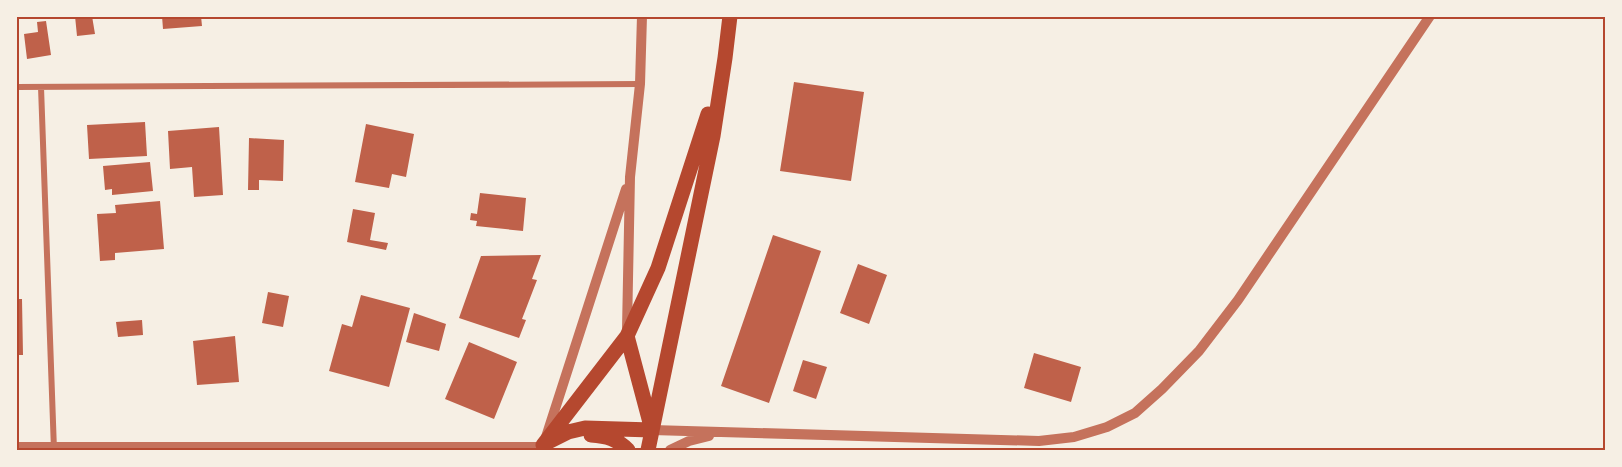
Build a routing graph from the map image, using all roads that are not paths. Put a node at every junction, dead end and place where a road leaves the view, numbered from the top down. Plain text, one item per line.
1 (642, 16) edge
2 (730, 16) edge
3 (1430, 16) edge
4 (725, 58) junction
5 (640, 84) junction
6 (16, 87) edge
7 (41, 87) junction
8 (630, 177) junction
9 (627, 336) junction
10 (652, 430) junction
11 (721, 433) junction
12 (16, 445) edge
13 (53, 448) edge
14 (540, 448) edge
15 (628, 450) edge
16 (648, 450) edge
17 (670, 450) edge

1 - 5 street
2 - 4 main road
3 - 11 street
4 - 9 main road
4 - 10 main road
5 - 7 street
5 - 8 street
6 - 7 street
7 - 13 street
8 - 9 street
8 - 14 street
9 - 10 main road
9 - 14 main road
10 - 11 street
10 - 14 main road
10 - 16 main road
11 - 17 street
12 - 13 street
13 - 14 street
14 - 15 main road

